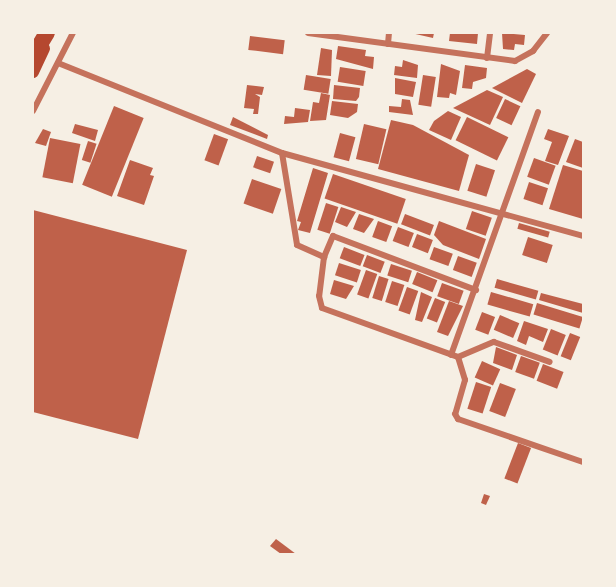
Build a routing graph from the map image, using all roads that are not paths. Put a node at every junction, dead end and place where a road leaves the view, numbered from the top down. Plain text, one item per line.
1 (49, 33) edge
2 (74, 33) edge
3 (308, 33) edge
4 (390, 33) edge
5 (490, 33) edge
6 (548, 33) edge
7 (388, 44) junction
8 (36, 54) edge
9 (488, 58) junction
10 (58, 63) junction
11 (33, 72) edge
12 (33, 111) edge
13 (538, 112) dead end
14 (282, 153) junction
15 (501, 216) junction
16 (583, 236) edge
17 (324, 257) junction
18 (476, 290) junction
19 (455, 356) junction
20 (550, 362) dead end
21 (583, 462) edge

1 - 8 highway
2 - 10 street
3 - 7 street
4 - 7 street
5 - 9 street
6 - 9 street
7 - 9 street
8 - 11 main road
10 - 12 street
10 - 14 street
13 - 15 street
14 - 15 street
14 - 17 street
15 - 16 street
15 - 18 street
17 - 18 street
17 - 19 street
18 - 19 street
19 - 20 street
19 - 21 street

